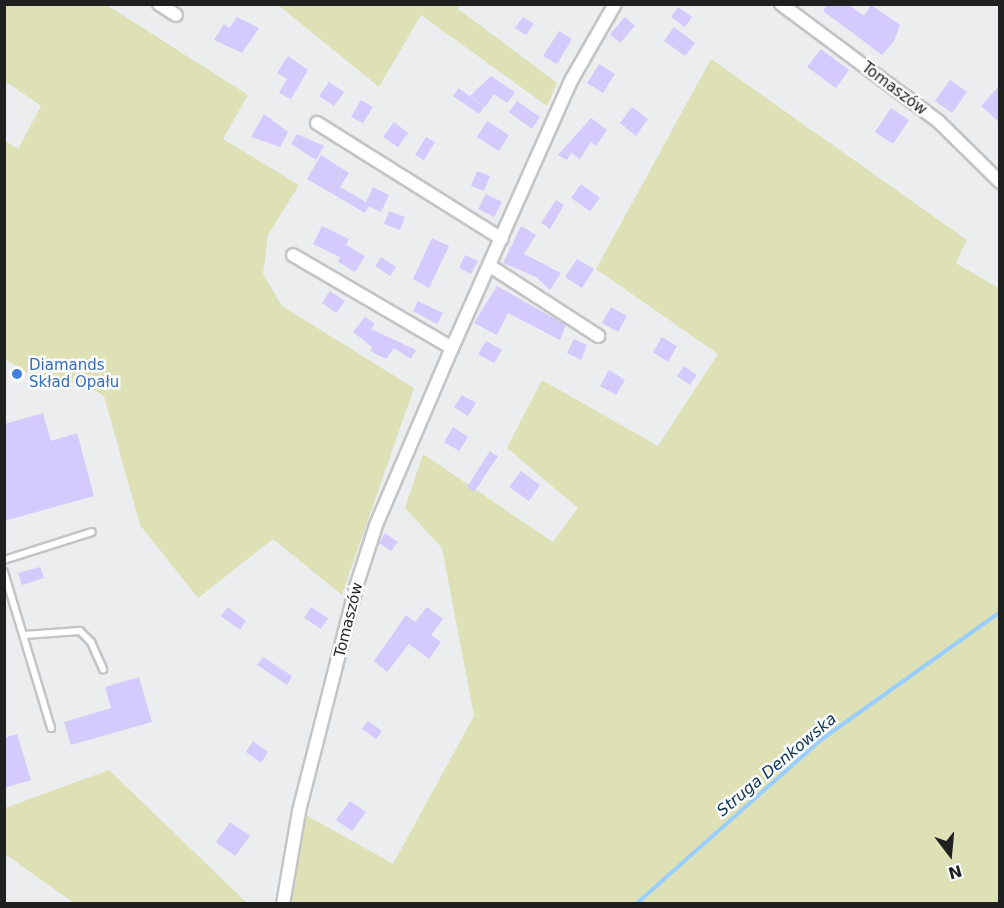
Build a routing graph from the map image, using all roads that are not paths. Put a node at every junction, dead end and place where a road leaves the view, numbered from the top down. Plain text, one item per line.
1 (159, 4) edge
2 (615, 4) edge
3 (781, 4) edge
4 (176, 15) dead end
5 (317, 123) dead end
6 (999, 182) edge
7 (502, 239) junction
8 (293, 255) dead end
9 (489, 266) junction
10 (598, 336) dead end
11 (452, 348) junction
12 (92, 532) dead end
13 (4, 561) edge
14 (4, 572) edge
15 (24, 635) junction
16 (103, 669) dead end
17 (51, 728) dead end
18 (283, 903) edge

1 - 4 street
2 - 7 street, Tomaszów
3 - 6 street, Tomaszów
5 - 7 street
7 - 9 street, Tomaszów
8 - 11 street
9 - 10 street
9 - 11 street, Tomaszów
11 - 18 street, Tomaszów
12 - 13 lane
14 - 15 lane
15 - 16 lane
15 - 17 lane

